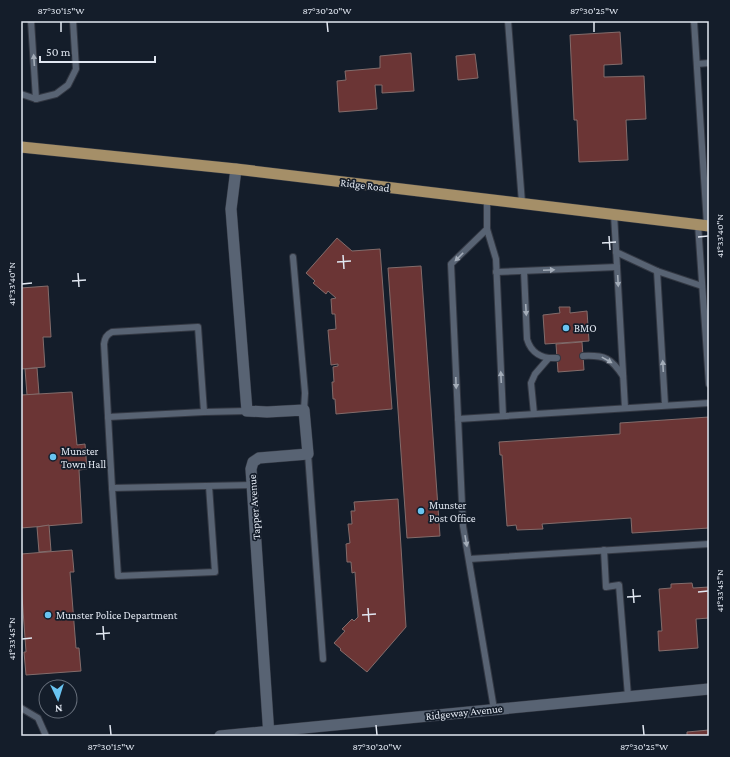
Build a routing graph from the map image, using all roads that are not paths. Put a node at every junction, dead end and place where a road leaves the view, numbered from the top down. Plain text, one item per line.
1 (31, 21) edge
2 (73, 21) edge
3 (508, 21) edge
4 (694, 21) edge
5 (709, 63) edge
6 (697, 64) junction
7 (21, 94) edge
8 (36, 98) junction
9 (21, 147) edge
10 (236, 169) junction
11 (487, 199) junction
12 (522, 203) junction
13 (614, 214) junction
14 (705, 225) edge
15 (487, 229) junction
16 (616, 252) junction
17 (293, 257) dead end
18 (617, 267) junction
19 (524, 271) junction
20 (657, 271) junction
21 (496, 272) junction
22 (702, 286) junction
23 (583, 356) dead end
24 (557, 358) dead end
25 (548, 359) junction
26 (623, 377) junction
27 (709, 384) edge
28 (709, 403) edge
29 (665, 405) junction
30 (625, 408) junction
31 (304, 410) junction
32 (247, 411) junction
33 (204, 412) junction
34 (534, 414) junction
35 (503, 416) junction
36 (108, 417) junction
37 (458, 419) junction
38 (308, 454) junction
39 (252, 485) junction
40 (210, 486) junction
41 (112, 488) junction
42 (709, 544) edge
43 (604, 550) junction
44 (469, 559) junction
45 (322, 659) dead end
46 (709, 689) edge
47 (628, 696) junction
48 (21, 708) edge
49 (494, 709) junction
50 (269, 734) edge
51 (46, 736) edge
52 (220, 736) edge

8 -> 1 lane
2 - 8 lane
3 - 12 lane
4 - 6 lane
5 - 6 lane
6 - 14 lane
7 - 8 lane
9 - 10 main road, Ridge Road
10 - 11 main road, Ridge Road
10 - 32 street
11 - 12 main road, Ridge Road
11 - 15 lane
12 - 13 main road, Ridge Road
13 - 14 main road, Ridge Road
13 - 16 lane
14 - 22 lane
15 - 21 lane
15 -> 37 lane
16 - 18 lane
16 - 20 lane
17 - 31 lane
19 -> 18 lane
18 -> 26 lane
19 - 21 lane
19 -> 25 lane
20 - 22 lane
29 -> 20 lane
35 -> 21 lane
22 - 27 lane
23 -> 26 lane
24 - 25 lane
25 - 34 lane
26 - 30 lane
28 - 29 lane
29 - 30 lane
30 - 34 lane
31 - 32 street
31 - 38 street
32 - 33 lane
33 - 36 lane
33 - 36 lane
34 - 35 lane
35 - 37 lane
36 - 41 lane
37 -> 44 lane
38 - 39 street, Tapper Avenue
38 - 45 lane
39 - 40 lane
39 - 50 street, Tapper Avenue
40 - 41 lane
40 - 41 lane
42 - 43 lane
43 - 44 lane
43 - 47 lane
44 - 49 lane
46 - 47 street, Ridgeway Avenue
47 - 49 street, Ridgeway Avenue
48 - 51 lane
49 - 50 street, Ridgeway Avenue
50 - 52 street, Ridgeway Avenue

